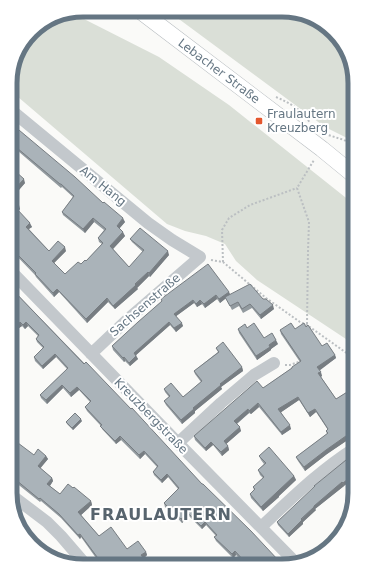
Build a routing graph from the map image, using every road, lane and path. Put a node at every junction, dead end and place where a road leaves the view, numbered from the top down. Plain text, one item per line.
1 (148, 17) edge
2 (276, 96) dead end
3 (17, 115) edge
4 (311, 124) dead end
5 (320, 130) dead end
6 (348, 142) edge
7 (322, 149) junction
8 (348, 170) edge
9 (297, 188) junction
10 (200, 258) junction
11 (223, 262) junction
12 (17, 277) edge
13 (307, 325) junction
14 (331, 342) junction
15 (325, 346) edge
16 (91, 354) junction
17 (348, 354) edge
18 (306, 358) edge
19 (274, 363) joint
20 (178, 443) junction
21 (348, 453) edge
22 (18, 500) edge
23 (261, 527) junction
24 (291, 558) edge
25 (81, 559) edge

1 - 7 main road, Lebacher Straße
2 - 4 path
3 - 10 street, Am Hang
5 - 6 path
7 - 8 main road, Lebacher Straße
7 - 9 path
9 - 11 path
9 - 13 path
10 - 11 path
10 - 16 street, Sachsenstraße
11 - 13 path
12 - 16 street, Kreuzbergstraße
13 - 14 path
14 - 15 path
14 - 17 path
16 - 20 street, Kreuzbergstraße
18 - 19 path
19 - 20 street
20 - 23 street, Kreuzbergstraße
21 - 23 street
22 - 25 street
23 - 24 street, Kreuzbergstraße

